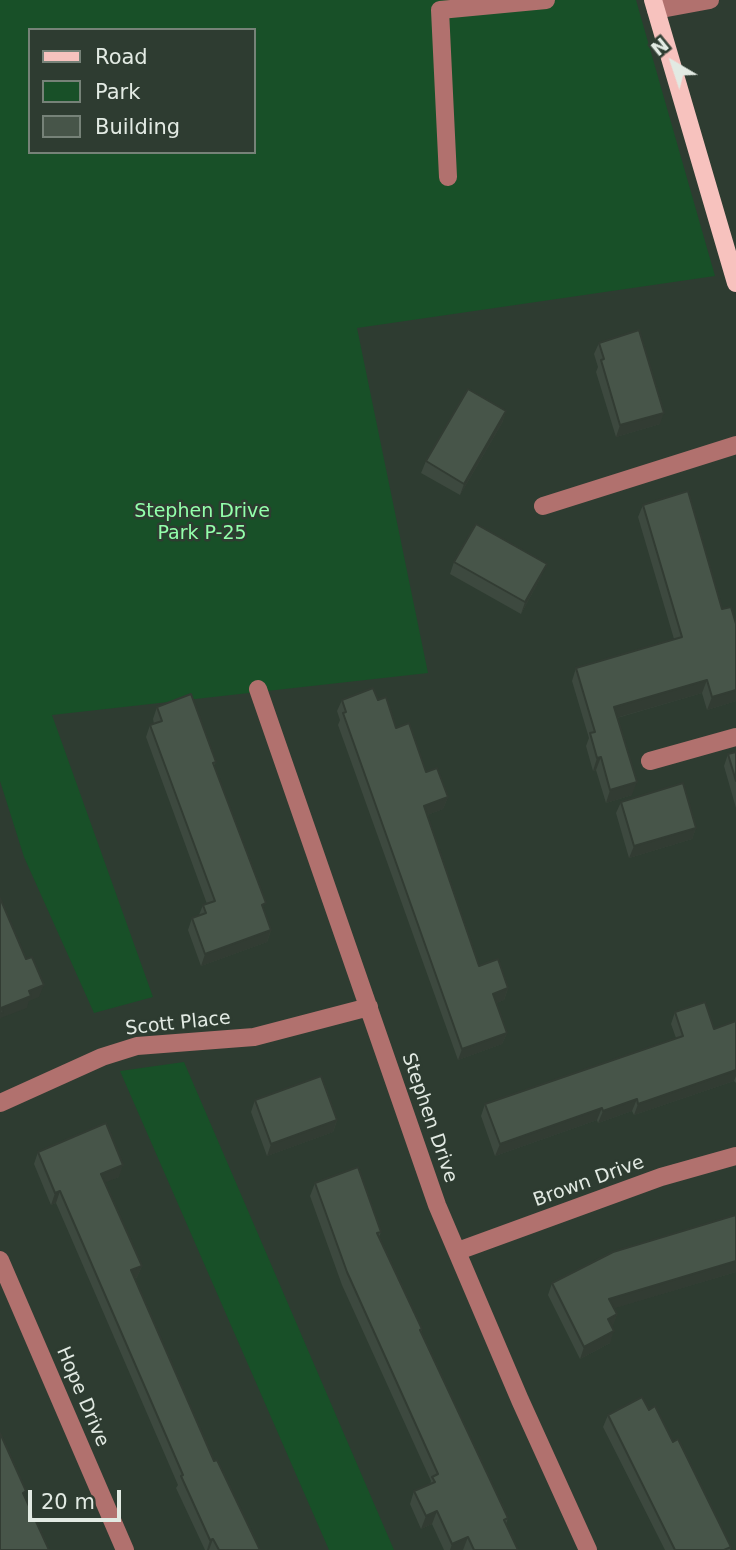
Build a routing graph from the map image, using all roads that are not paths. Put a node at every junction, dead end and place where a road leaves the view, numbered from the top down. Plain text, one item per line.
1 (546, 0) edge
2 (710, 0) edge
3 (655, 5) edge
4 (449, 177) dead end
5 (736, 283) edge
6 (736, 445) edge
7 (543, 506) dead end
8 (258, 689) dead end
9 (736, 737) edge
10 (650, 761) dead end
11 (369, 1007) junction
12 (0, 1103) edge
13 (736, 1156) edge
14 (458, 1251) junction
15 (0, 1260) edge
16 (125, 1550) edge
17 (588, 1550) edge

1 - 4 street
2 - 3 street
3 - 5 main road
6 - 7 street
8 - 11 street, Stephen Drive
9 - 10 street
11 - 12 street, Scott Place
11 - 14 street, Stephen Drive
13 - 14 street, Brown Drive
14 - 17 street, Stephen Drive
15 - 16 street, Hope Drive

